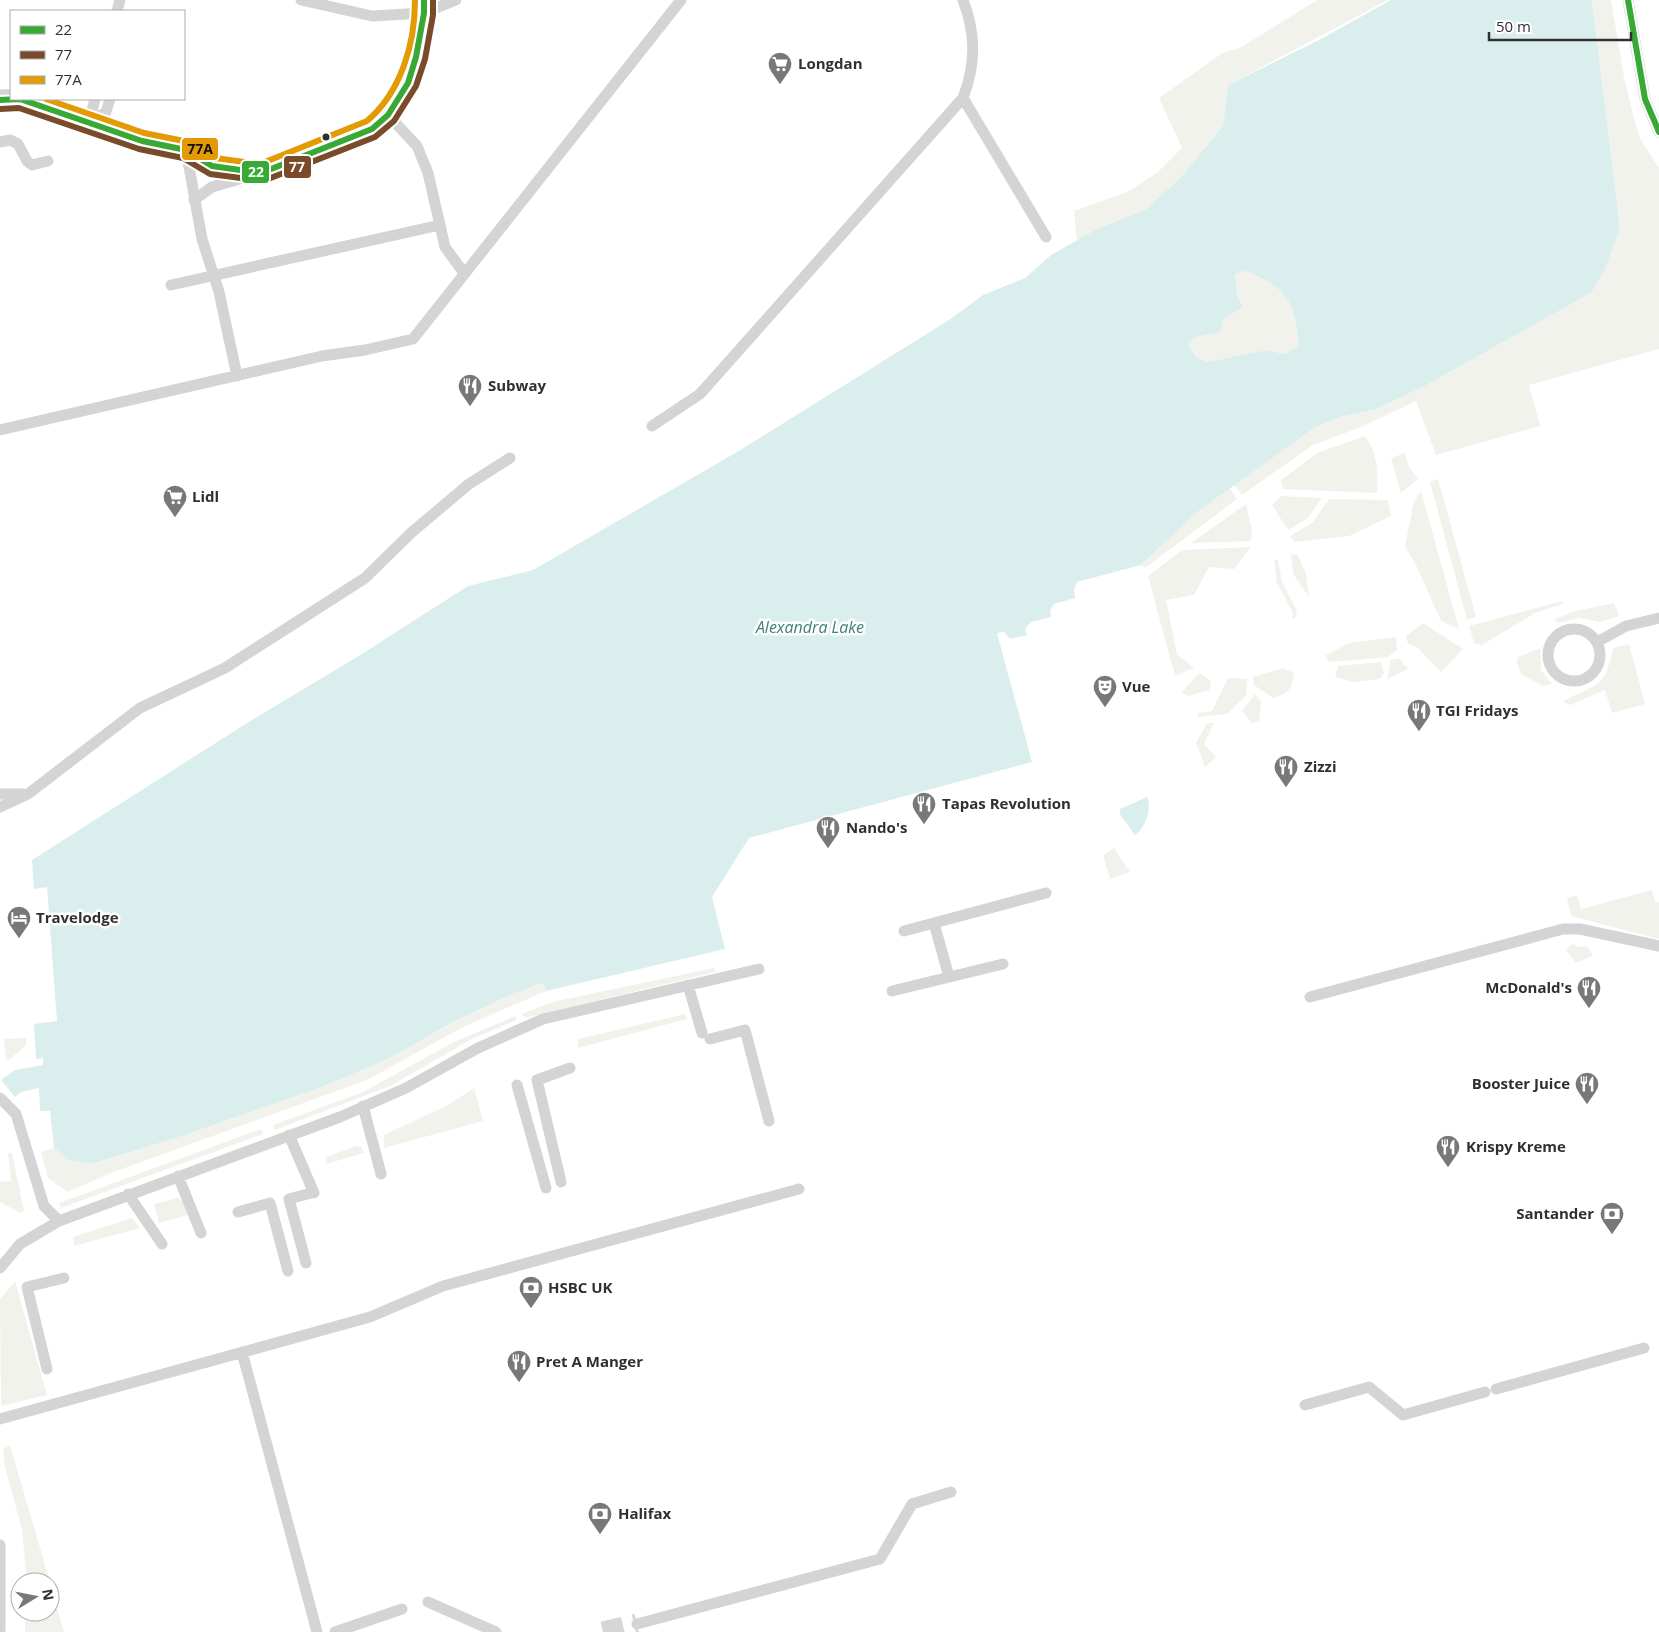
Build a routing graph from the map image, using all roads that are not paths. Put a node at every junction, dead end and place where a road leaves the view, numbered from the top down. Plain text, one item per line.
1 (301, 0) edge
2 (456, 0) edge
3 (681, 0) edge
4 (964, 0) edge
5 (1628, 0) edge
6 (424, 6) edge
7 (963, 98) junction
8 (23, 100) edge
9 (95, 100) edge
10 (110, 100) edge
11 (388, 115) junction
12 (89, 122) junction
13 (1659, 132) edge
14 (0, 142) edge
15 (186, 150) junction
16 (48, 161) dead end
17 (261, 173) junction
18 (194, 200) junction
19 (440, 225) junction
20 (1046, 237) dead end
21 (464, 273) junction
22 (213, 276) junction
23 (170, 285) dead end
24 (237, 376) junction
25 (652, 426) dead end
26 (0, 430) edge
27 (510, 458) dead end
28 (1659, 618) edge
29 (1596, 642) junction
30 (0, 794) edge
31 (28, 794) junction
32 (0, 807) edge
33 (1046, 893) dead end
34 (934, 923) junction
35 (904, 931) dead end
36 (1659, 946) edge
37 (1003, 964) dead end
38 (759, 970) dead end
39 (949, 977) junction
40 (688, 985) junction
41 (892, 992) dead end
42 (1310, 997) dead end
43 (570, 1068) dead end
44 (517, 1085) dead end
45 (0, 1098) edge
46 (363, 1106) junction
47 (769, 1121) dead end
48 (289, 1136) junction
49 (381, 1174) dead end
50 (178, 1176) junction
51 (561, 1182) dead end
52 (546, 1188) dead end
53 (799, 1189) dead end
54 (128, 1194) junction
55 (238, 1212) dead end
56 (59, 1221) junction
57 (200, 1233) dead end
58 (162, 1244) dead end
59 (306, 1263) dead end
60 (0, 1268) edge
61 (288, 1271) dead end
62 (64, 1278) dead end
63 (1644, 1348) dead end
64 (242, 1352) junction
65 (47, 1369) dead end
66 (1305, 1405) dead end
67 (0, 1419) edge
68 (950, 1492) dead end
69 (0, 1545) edge
70 (428, 1602) dead end
71 (402, 1608) dead end
72 (637, 1624) tunnel mouth
73 (0, 1627) edge
74 (317, 1632) edge
75 (335, 1632) edge
76 (496, 1632) edge

1 - 6 lane
2 - 6 lane
3 - 21 lane
4 - 7 lane
5 - 13 lane
6 - 11 street
7 - 20 lane
7 - 25 lane
8 - 12 street
9 - 12 lane
10 - 12 lane
11 - 17 street
11 - 19 lane
12 - 15 street
14 - 16 lane
15 - 17 street
15 - 18 lane
17 - 18 lane
18 - 22 lane
19 - 21 lane
19 - 22 lane
21 - 24 lane
22 - 23 lane
22 - 24 lane
24 - 26 lane
27 - 31 lane
28 - 29 lane
29 - 29 lane
30 - 31 lane
31 - 32 lane
33 - 34 lane
34 - 35 lane
34 - 39 lane
36 - 42 lane
37 - 39 lane
38 - 40 lane
39 - 41 lane
40 - 46 lane
40 - 47 lane
43 - 51 lane
44 - 52 lane
45 - 56 lane
46 - 48 lane
46 - 49 lane
48 - 50 lane
48 - 59 lane
50 - 54 lane
50 - 57 lane
53 - 64 lane
54 - 56 lane
54 - 58 lane
55 - 61 lane
56 - 60 lane
62 - 65 lane
63 - 66 lane
64 - 67 lane
64 - 74 lane
68 - 72 lane
69 - 73 lane
70 - 76 lane
71 - 75 lane

